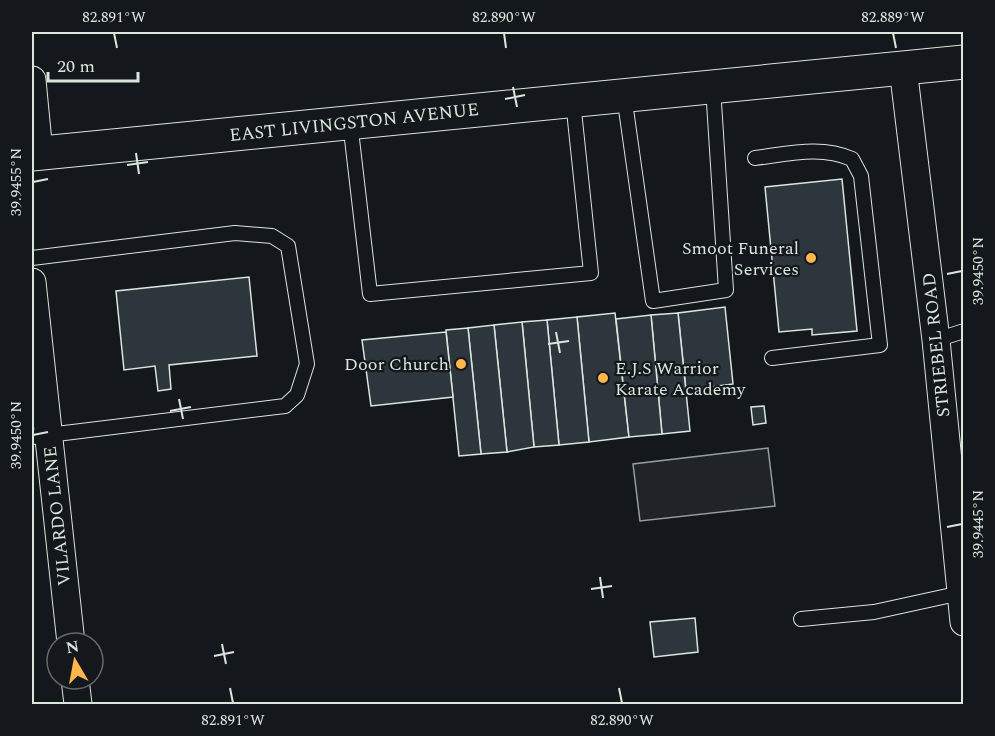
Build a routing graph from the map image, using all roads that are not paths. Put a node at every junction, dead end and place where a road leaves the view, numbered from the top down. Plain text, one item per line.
1 (963, 62) edge
2 (903, 68) junction
3 (32, 81) edge
4 (713, 86) junction
5 (624, 95) junction
6 (572, 100) junction
7 (350, 122) junction
8 (35, 153) edge
9 (755, 158) dead end
10 (32, 258) edge
11 (32, 282) edge
12 (963, 331) edge
13 (936, 340) junction
14 (772, 358) dead end
15 (40, 436) edge
16 (958, 494) edge
17 (961, 593) junction
18 (801, 619) dead end
19 (963, 622) edge
20 (69, 631) edge

1 - 2 main road, EAST LIVINGSTON AVENUE
2 - 4 main road, EAST LIVINGSTON AVENUE
2 - 13 street, STRIEBEL ROAD
3 - 8 street
4 - 5 main road, EAST LIVINGSTON AVENUE
4 - 5 lane
5 - 6 main road, EAST LIVINGSTON AVENUE
6 - 7 main road, EAST LIVINGSTON AVENUE
6 - 7 lane
7 - 8 main road, EAST LIVINGSTON AVENUE
9 - 14 lane
10 - 15 lane
11 - 15 street, VILARDO LANE
12 - 13 lane
13 - 16 street, STRIEBEL ROAD
15 - 20 street, VILARDO LANE
16 - 17 street, STRIEBEL ROAD
17 - 18 lane
17 - 19 street, STRIEBEL ROAD

